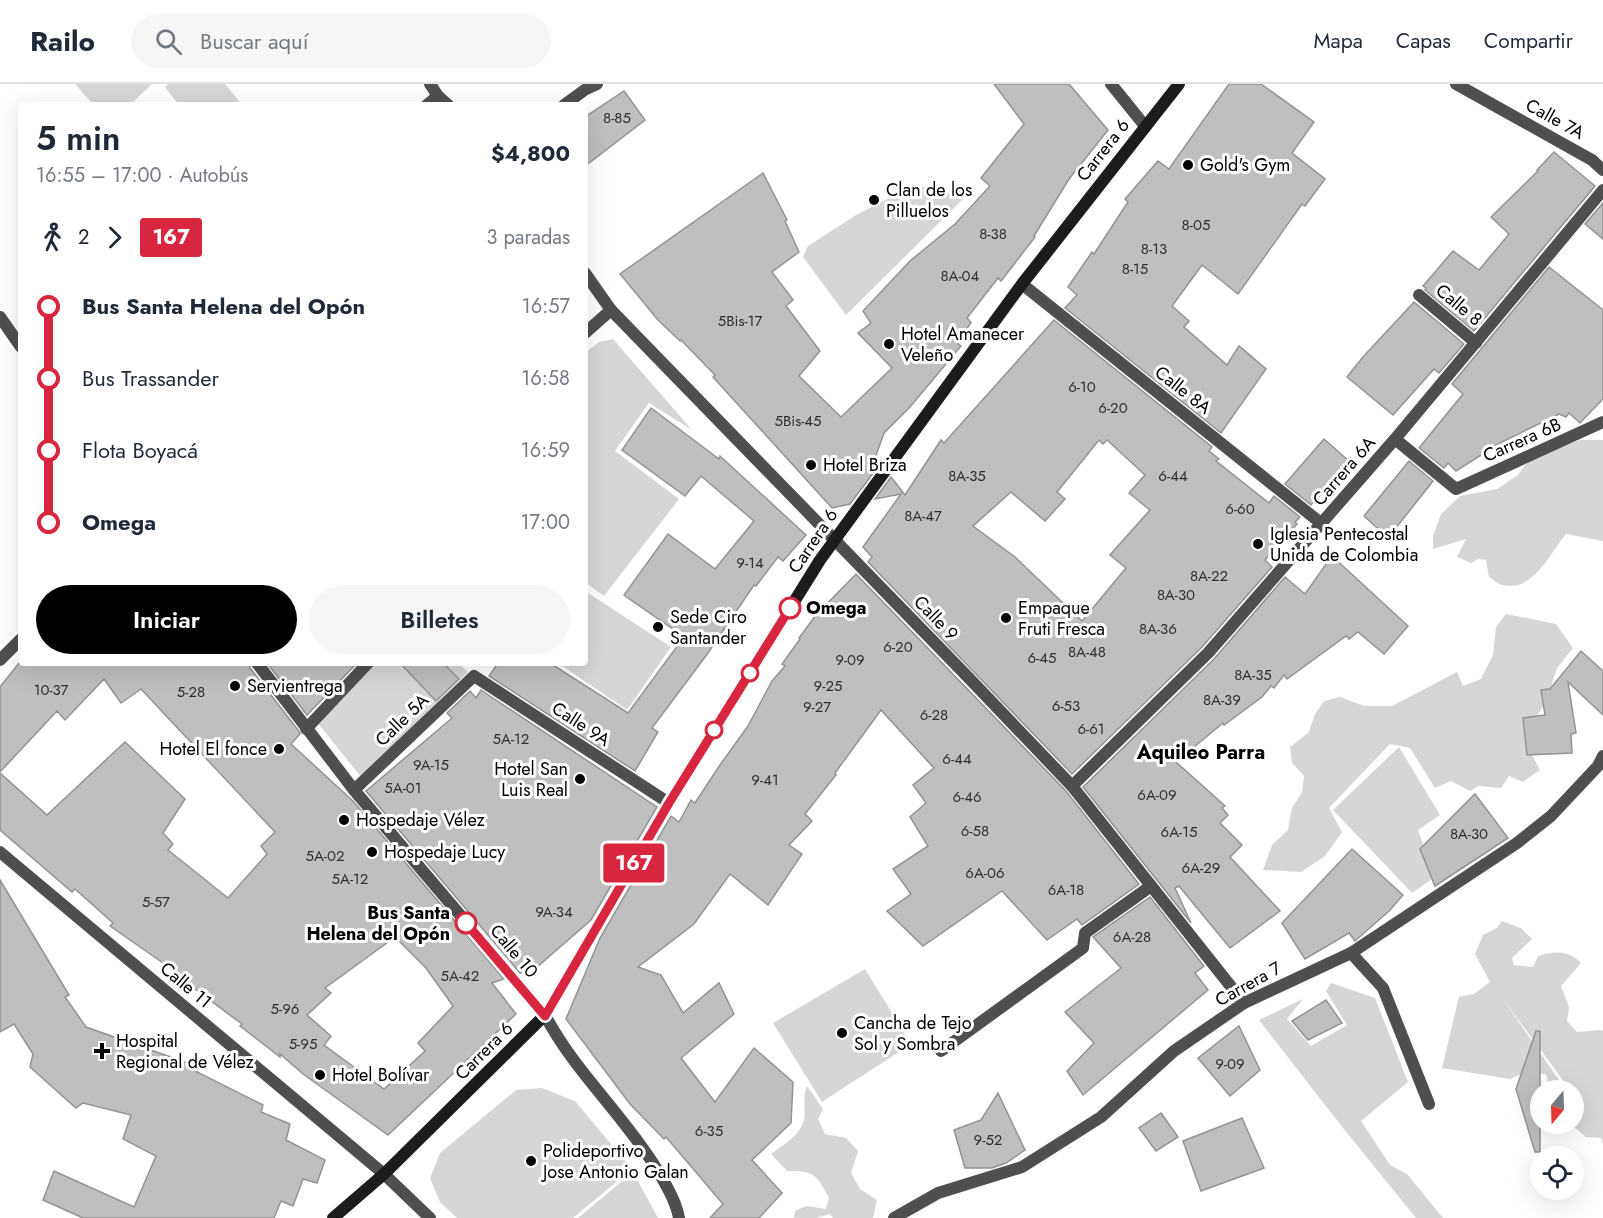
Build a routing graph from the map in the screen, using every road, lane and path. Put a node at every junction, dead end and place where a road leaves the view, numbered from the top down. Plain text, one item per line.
1 (430, 84) edge
2 (597, 84) edge
3 (1111, 84) edge
4 (1179, 84) edge
5 (1456, 84) edge
6 (438, 96) junction
7 (431, 102) edge
8 (445, 102) edge
9 (568, 102) edge
10 (1145, 126) junction
11 (1603, 170) edge
12 (1603, 190) edge
13 (588, 277) edge
14 (1022, 284) junction
15 (1419, 295) dead end
16 (611, 310) junction
17 (0, 317) edge
18 (588, 330) edge
19 (18, 343) edge
20 (1476, 343) junction
21 (1603, 422) edge
22 (1395, 439) junction
23 (1323, 524) junction
24 (834, 539) junction
25 (18, 642) edge
26 (0, 660) edge
27 (259, 666) edge
28 (365, 666) edge
29 (474, 676) joint
30 (306, 729) junction
31 (1603, 756) edge
32 (1072, 786) junction
33 (354, 790) junction
34 (669, 803) junction
35 (0, 852) edge
36 (1151, 886) junction
37 (1351, 953) junction
38 (1244, 1003) junction
39 (545, 1016) junction
40 (940, 1051) dead end
41 (1429, 1104) dead end
42 (384, 1174) junction
43 (333, 1218) edge
44 (430, 1218) edge
45 (679, 1218) edge
46 (894, 1218) edge

1 - 6 street
2 - 9 street
3 - 10 street
4 - 10 main road, Carrera 6
5 - 11 street, Calle 7A
6 - 7 street
6 - 8 street
10 - 14 main road, Carrera 6
12 - 20 street, Carrera 6A
13 - 16 street, Calle 9
14 - 23 street, Calle 8A
14 - 24 main road, Carrera 6
15 - 20 street, Calle 8
16 - 18 street
16 - 24 street, Calle 9
17 - 19 street
20 - 22 street, Carrera 6A
21 - 22 street, Carrera 6B
22 - 23 street, Carrera 6A
23 - 32 street, Carrera 6A
24 - 32 street, Calle 9
24 - 34 main road, Carrera 6
25 - 26 street
27 - 30 street, Calle 10
28 - 30 street
29 - 33 street, Calle 5A
29 - 34 street, Calle 9A
30 - 33 street, Calle 10
31 - 37 street, Carrera 7
32 - 36 street, Calle 9
33 - 39 street, Calle 10
34 - 39 main road, Carrera 6
35 - 42 street, Calle 11
36 - 38 street, Calle 9
36 - 40 street
37 - 38 street, Carrera 7
37 - 41 street
38 - 46 street, Carrera 7
39 - 42 main road, Carrera 6
39 - 45 street, Calle 10
42 - 43 main road, Carrera 6
42 - 44 street, Calle 11

